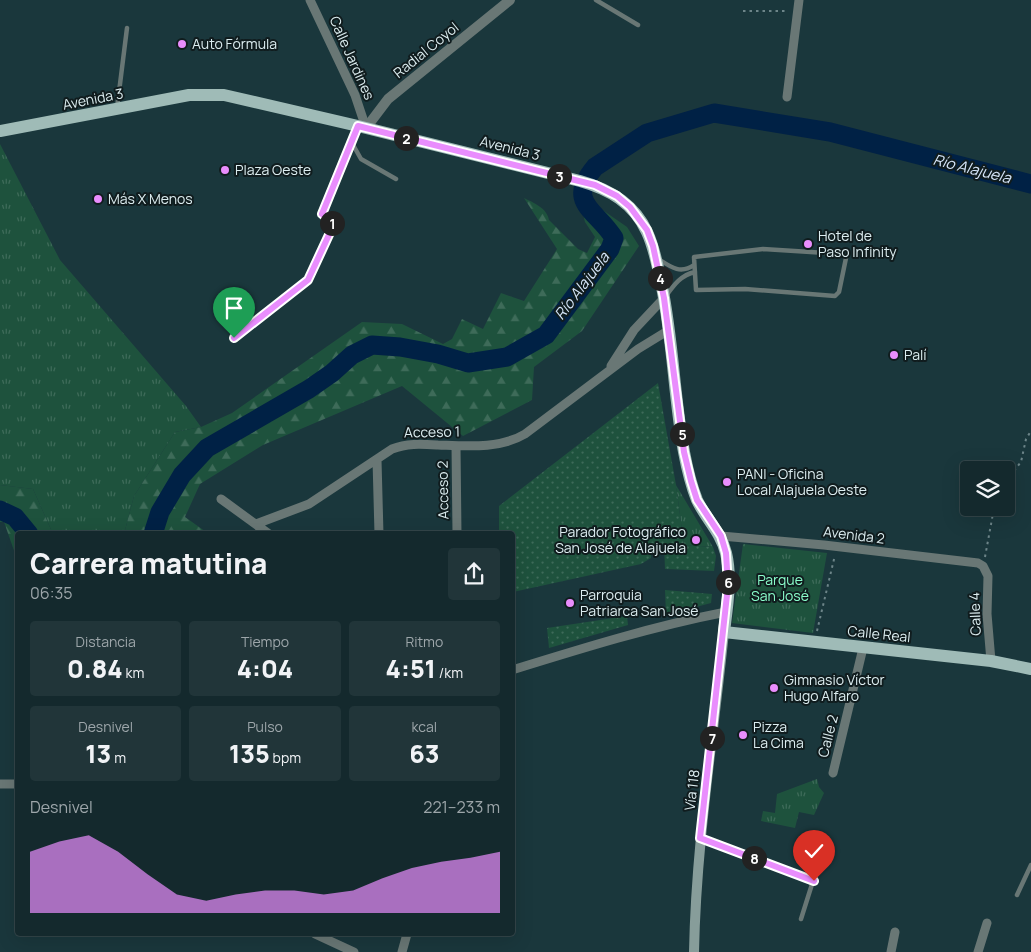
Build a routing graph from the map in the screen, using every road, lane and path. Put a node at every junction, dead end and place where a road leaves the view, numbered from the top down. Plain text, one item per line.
1 (310, 0) edge
2 (510, 0) edge
3 (596, 0) edge
4 (799, 0) edge
5 (743, 11) dead end
6 (798, 11) junction
7 (638, 25) dead end
8 (127, 28) dead end
9 (787, 97) dead end
10 (117, 110) junction
11 (362, 127) junction
12 (0, 131) edge
13 (352, 143) junction
14 (396, 180) dead end
15 (656, 256) junction
16 (694, 265) junction
17 (695, 272) junction
18 (664, 298) junction
19 (669, 330) junction
20 (234, 338) dead end
21 (607, 373) junction
22 (1031, 431) edge
23 (456, 446) junction
24 (377, 460) junction
25 (1015, 469) edge
26 (221, 499) dead end
27 (992, 516) edge
28 (256, 524) junction
29 (265, 531) edge
30 (378, 531) edge
31 (457, 531) edge
32 (721, 536) junction
33 (836, 547) junction
34 (983, 566) junction
35 (726, 612) junction
36 (724, 632) junction
37 (815, 643) junction
38 (863, 648) junction
39 (991, 661) junction
40 (515, 669) edge
41 (1031, 669) edge
42 (833, 773) dead end
43 (0, 784) edge
44 (15, 784) edge
45 (700, 838) junction
46 (1031, 865) edge
47 (1017, 895) dead end
48 (801, 920) dead end
49 (987, 923) dead end
50 (894, 932) dead end
51 (319, 936) edge
52 (406, 936) edge
53 (354, 952) edge
54 (402, 952) edge
55 (694, 952) edge
56 (891, 952) edge
57 (978, 952) edge

1 - 11 street, Calle Jardines
2 - 11 street, Radial Coyol
3 - 7 lane
4 - 6 street
5 - 6 path
6 - 9 street
8 - 10 lane
10 - 11 main road, Avenida 3
10 - 12 main road, Avenida 3
11 - 13 lane
11 - 15 main road, Avenida 3
13 - 14 lane
13 - 20 lane
15 - 16 lane
15 - 18 main road, Avenida 3
16 - 17 lane
16 - 17 lane
17 - 18 lane
18 - 19 main road, Avenida 3
18 - 21 street, Acceso 1
19 - 21 street, Acceso 1
19 - 32 main road, Avenida 3
21 - 23 street, Acceso 1
22 - 25 path
23 - 24 street, Acceso 1
23 - 31 street, Acceso 2
24 - 28 street, Acceso 1
24 - 30 street
26 - 28 street
27 - 34 path
28 - 29 street
32 - 33 street, Avenida 2
32 - 35 main road, Avenida 3
33 - 34 street, Avenida 2
33 - 37 path
34 - 39 street, Calle 4
35 - 36 main road, Avenida 3
35 - 40 street
36 - 37 main road, Calle Real
36 - 45 main road, Vía 118
37 - 38 main road, Calle Real
38 - 39 main road, Calle Real
38 - 42 street, Calle 2
39 - 41 main road, Calle Real
43 - 44 street
45 - 48 lane
45 - 55 main road, Vía 118
46 - 47 lane
49 - 57 street
50 - 56 street
51 - 53 street
52 - 54 street

